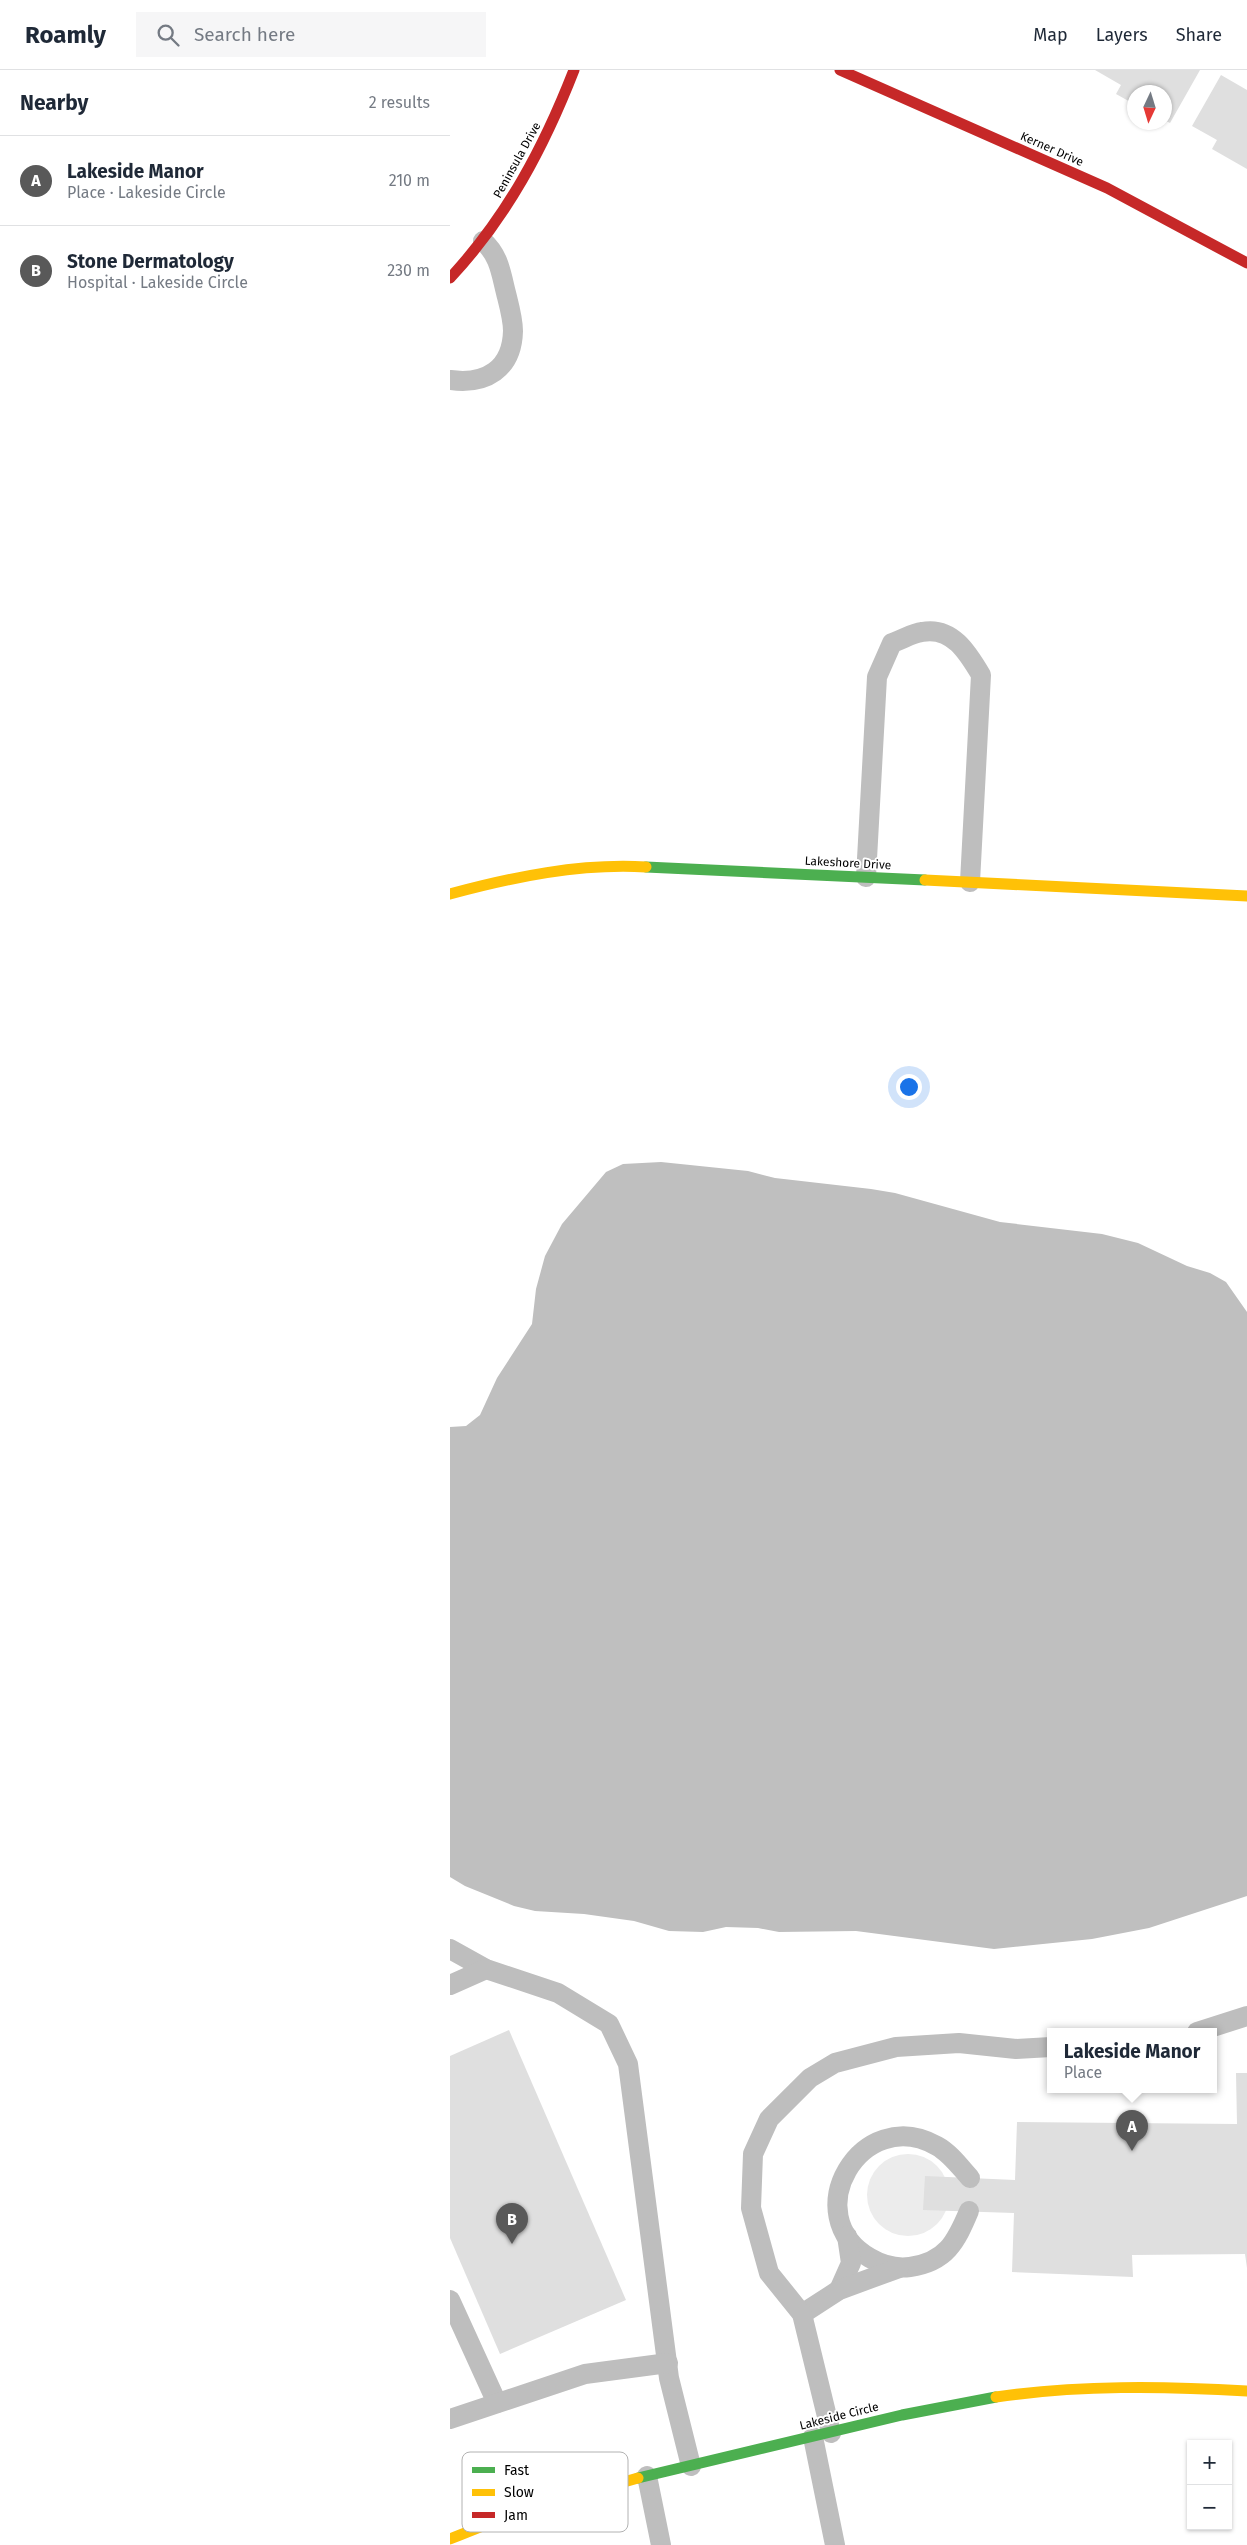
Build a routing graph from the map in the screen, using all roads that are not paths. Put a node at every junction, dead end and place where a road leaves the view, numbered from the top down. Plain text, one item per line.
1 (574, 70) edge
2 (840, 70) edge
3 (483, 241) junction
4 (1247, 263) edge
5 (450, 278) edge
6 (450, 380) edge
7 (866, 878) junction
8 (970, 882) junction
9 (450, 894) edge
10 (1247, 896) edge
11 (450, 1949) edge
12 (486, 1970) junction
13 (450, 1985) edge
14 (1247, 2016) edge
15 (1210, 2028) edge
16 (1047, 2047) edge
17 (970, 2178) dead end
18 (969, 2211) dead end
19 (847, 2236) junction
20 (901, 2268) junction
21 (839, 2290) junction
22 (450, 2300) edge
23 (802, 2314) junction
24 (668, 2363) junction
25 (1247, 2391) edge
26 (496, 2403) junction
27 (450, 2419) edge
28 (822, 2435) junction
29 (691, 2466) junction
30 (647, 2476) junction
31 (628, 2481) edge
32 (468, 2532) edge
33 (450, 2539) edge
34 (661, 2545) edge
35 (835, 2545) edge

1 - 3 street, Peninsula Drive
2 - 4 street, Kerner Drive
3 - 5 street, Peninsula Drive
3 - 6 lane
7 - 8 street, Lakeshore Drive
7 - 8 lane
7 - 9 street, Lakeshore Drive
8 - 10 street, Lakeshore Drive
11 - 12 lane
12 - 13 lane
12 - 24 lane
14 - 15 lane
16 - 23 lane
17 - 19 lane
18 - 20 lane
19 - 20 lane
19 - 21 lane
20 - 21 lane
21 - 23 lane
22 - 26 lane
23 - 28 lane
24 - 26 lane
24 - 29 lane
25 - 28 street, Lakeside Circle
26 - 27 lane
28 - 29 street, Lakeside Circle
28 - 35 lane
29 - 30 street, Lakeside Circle
30 - 31 street, Lakeside Circle
30 - 34 lane
32 - 33 street, Lakeside Circle

